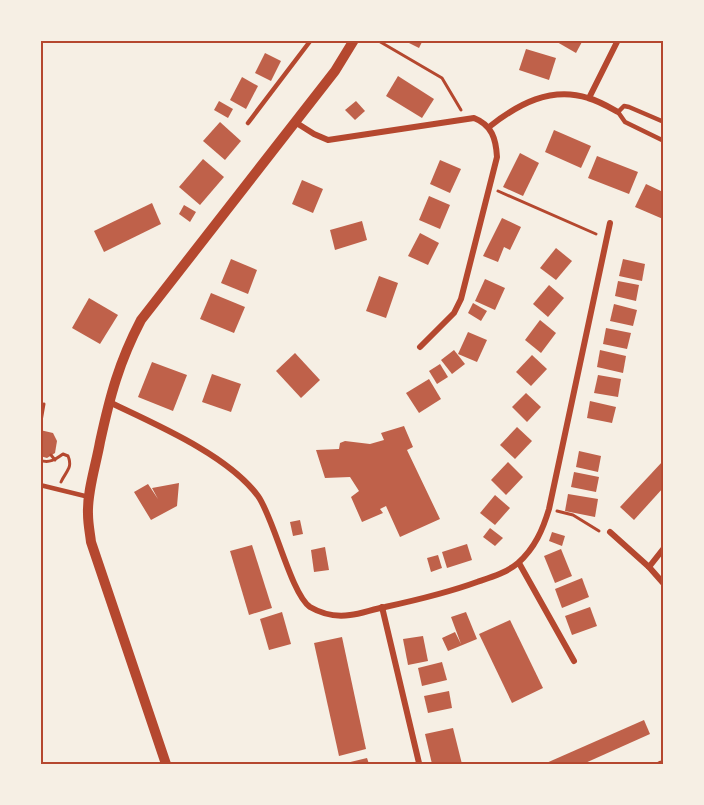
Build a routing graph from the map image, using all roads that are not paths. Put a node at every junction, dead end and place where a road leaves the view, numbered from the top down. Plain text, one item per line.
1 (312, 40) edge
2 (354, 40) edge
3 (618, 40) edge
4 (589, 98) junction
5 (618, 112) junction
6 (295, 122) junction
7 (663, 122) edge
8 (248, 123) dead end
9 (489, 127) junction
10 (663, 141) edge
11 (610, 223) dead end
12 (420, 347) dead end
13 (108, 402) junction
14 (40, 485) edge
15 (89, 497) junction
16 (610, 532) road end
17 (663, 548) edge
18 (519, 563) junction
19 (649, 567) junction
20 (663, 584) edge
21 (382, 607) junction
22 (574, 661) dead end
23 (419, 763) dead end
24 (166, 765) edge

1 - 8 lane
2 - 6 street
3 - 4 street
4 - 5 street
4 - 9 street
5 - 7 lane
5 - 10 lane
6 - 9 street
6 - 13 street
9 - 12 street
11 - 18 street
13 - 15 street
13 - 21 street
14 - 15 lane
15 - 24 street
16 - 19 street
17 - 19 street
18 - 21 street
18 - 22 street
19 - 20 street
21 - 23 street

